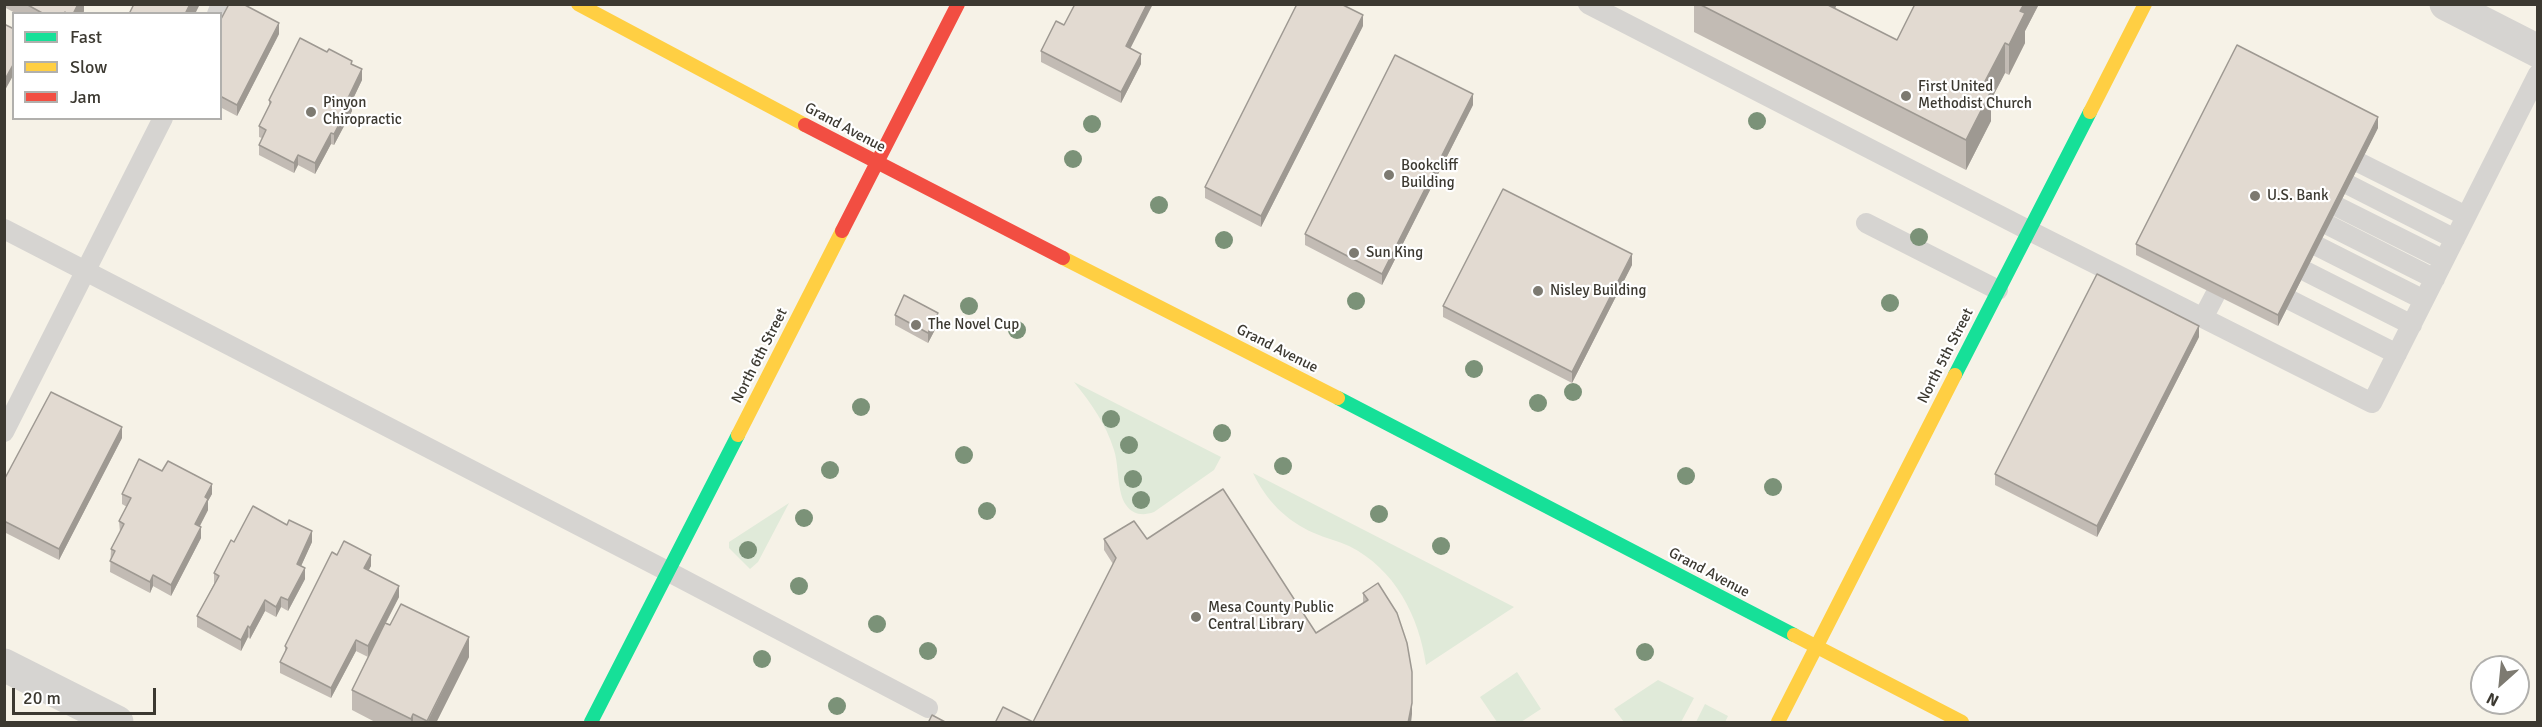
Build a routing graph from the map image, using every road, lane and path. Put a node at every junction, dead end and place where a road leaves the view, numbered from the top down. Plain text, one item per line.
1 (579, 4) edge
2 (958, 4) edge
3 (1588, 4) edge
4 (2145, 4) edge
5 (2446, 4) edge
6 (2538, 51) edge
7 (2538, 74) edge
8 (162, 120) edge
9 (2360, 163) edge
10 (877, 164) junction
11 (2349, 185) edge
12 (2337, 207) edge
13 (2466, 216) junction
14 (1866, 223) dead end
15 (2328, 225) edge
16 (4, 229) edge
17 (2028, 230) junction
18 (2455, 239) junction
19 (2318, 246) edge
20 (2444, 260) junction
21 (86, 271) junction
22 (2305, 271) edge
23 (2435, 279) junction
24 (1998, 290) junction
25 (2215, 295) edge
26 (2290, 300) edge
27 (2424, 300) junction
28 (2203, 318) junction
29 (2412, 325) junction
30 (2397, 354) junction
31 (4, 432) edge
32 (669, 572) junction
33 (1817, 649) junction
34 (4, 665) edge
35 (928, 708) dead end
36 (117, 723) edge
37 (591, 723) edge
38 (1778, 723) edge
39 (1962, 723) edge

1 - 10 main road, Grand Avenue
2 - 10 main road, North 6th Street
3 - 17 lane
4 - 17 main road, North 5th Street
5 - 6 street
7 - 13 lane
8 - 21 lane
9 - 13 lane
10 - 32 main road, North 6th Street
10 - 33 main road, Grand Avenue
11 - 18 lane
12 - 20 lane
13 - 18 lane
14 - 24 lane
15 - 23 lane
16 - 21 lane
17 - 24 main road, North 5th Street
17 - 28 lane
18 - 20 lane
19 - 27 lane
20 - 23 lane
21 - 31 lane
21 - 32 lane
22 - 29 lane
23 - 27 lane
24 - 33 main road, North 5th Street
25 - 28 lane
26 - 30 lane
27 - 29 lane
28 - 30 lane
29 - 30 lane
32 - 35 lane
32 - 37 main road, North 6th Street
33 - 38 main road, North 5th Street
33 - 39 main road, Grand Avenue
34 - 36 street

